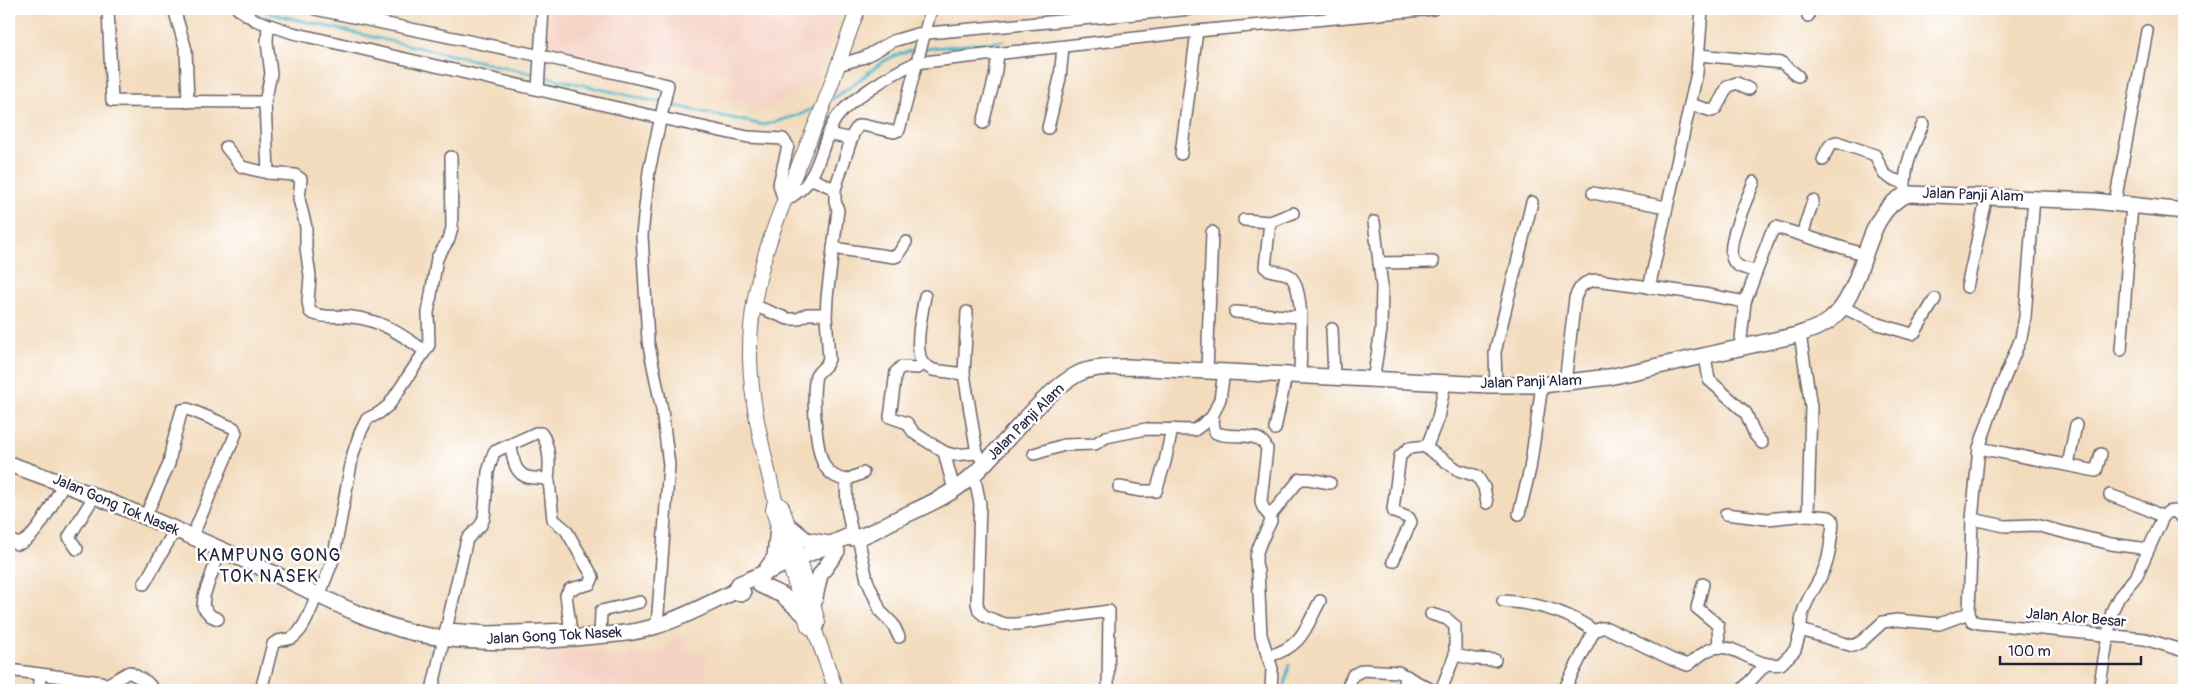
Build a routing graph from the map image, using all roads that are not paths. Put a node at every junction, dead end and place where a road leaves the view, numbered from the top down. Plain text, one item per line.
1 (108, 9) edge
2 (174, 9) edge
3 (238, 9) edge
4 (315, 9) edge
5 (542, 9) edge
6 (858, 9) edge
7 (931, 9) edge
8 (1191, 9) edge
9 (1433, 9) edge
10 (1702, 9) edge
11 (268, 26) junction
12 (1197, 31) junction
13 (2147, 32) dead end
14 (924, 35) junction
15 (1063, 47) junction
16 (998, 54) junction
17 (1699, 55) junction
18 (541, 56) junction
19 (916, 61) junction
20 (838, 65) junction
21 (1798, 76) dead end
22 (538, 89) junction
23 (1749, 89) dead end
24 (188, 102) junction
25 (265, 102) junction
26 (1690, 104) junction
27 (660, 118) junction
28 (983, 123) dead end
29 (1924, 124) dead end
30 (1048, 128) dead end
31 (828, 134) junction
32 (852, 139) junction
33 (226, 147) dead end
34 (1180, 154) dead end
35 (451, 157) dead end
36 (1823, 160) dead end
37 (268, 174) junction
38 (810, 178) junction
39 (1754, 182) dead end
40 (836, 189) junction
41 (1905, 189) junction
42 (1593, 193) dead end
43 (1987, 196) junction
44 (2034, 197) junction
45 (1813, 201) dead end
46 (784, 202) junction
47 (1532, 202) dead end
48 (2115, 202) junction
49 (2132, 204) junction
50 (1666, 206) junction
51 (2184, 211) edge
52 (1293, 214) dead end
53 (1244, 220) dead end
54 (1270, 222) junction
55 (1374, 222) dead end
56 (1212, 232) dead end
57 (1802, 235) junction
58 (906, 242) dead end
59 (833, 248) junction
60 (1866, 255) junction
61 (1379, 262) junction
62 (1433, 262) dead end
63 (1756, 271) junction
64 (1967, 287) dead end
65 (1649, 288) junction
66 (925, 296) dead end
67 (1935, 299) dead end
68 (1745, 302) junction
69 (753, 305) junction
70 (1842, 307) junction
71 (967, 312) dead end
72 (1235, 312) dead end
73 (826, 314) junction
74 (1300, 316) junction
75 (1332, 329) dead end
76 (1800, 334) junction
77 (1740, 348) junction
78 (2121, 350) dead end
79 (425, 351) junction
80 (1705, 356) junction
81 (923, 364) junction
82 (1207, 372) junction
83 (1224, 372) junction
84 (964, 374) junction
85 (1293, 376) junction
86 (1334, 378) junction
87 (1373, 381) junction
88 (1445, 383) junction
89 (1565, 383) junction
90 (1496, 385) junction
91 (1542, 385) junction
92 (1212, 417) junction
93 (2076, 425) dead end
94 (1172, 429) junction
95 (1275, 429) dead end
96 (1762, 443) dead end
97 (511, 446) junction
98 (1425, 447) junction
99 (1979, 448) junction
100 (944, 452) junction
101 (1034, 454) dead end
102 (2101, 454) dead end
103 (981, 458) junction
104 (9, 464) edge
105 (2068, 465) junction
106 (863, 473) dead end
107 (974, 474) junction
108 (548, 480) junction
109 (846, 480) junction
110 (64, 483) junction
111 (1330, 483) dead end
112 (1119, 487) dead end
113 (954, 490) junction
114 (95, 495) junction
115 (2110, 496) dead end
116 (1486, 503) dead end
117 (1519, 514) dead end
118 (1726, 514) dead end
119 (1808, 515) junction
120 (1270, 516) junction
121 (145, 517) junction
122 (2163, 517) junction
123 (1972, 519) junction
124 (2184, 519) edge
125 (783, 527) junction
126 (175, 530) junction
127 (192, 538) junction
128 (856, 538) junction
129 (9, 539) edge
130 (834, 548) junction
131 (2148, 548) junction
132 (77, 549) dead end
133 (220, 550) junction
134 (1393, 561) dead end
135 (795, 564) junction
136 (762, 579) junction
137 (144, 584) dead end
138 (1703, 584) dead end
139 (318, 596) junction
140 (1320, 601) dead end
141 (1503, 601) dead end
142 (640, 602) dead end
143 (809, 610) junction
144 (1969, 613) junction
145 (1431, 614) dead end
146 (218, 619) dead end
147 (657, 626) junction
148 (1801, 630) junction
149 (1594, 632) junction
150 (446, 633) junction
151 (571, 634) junction
152 (2108, 634) junction
153 (600, 636) junction
154 (899, 637) dead end
155 (1719, 647) junction
156 (2184, 651) edge
157 (1455, 655) junction
158 (1269, 656) junction
159 (1495, 660) dead end
160 (1766, 664) junction
161 (9, 670) edge
162 (38, 674) junction
163 (1407, 676) junction
164 (107, 688) edge
165 (41, 690) edge
166 (154, 690) edge
167 (261, 690) edge
168 (432, 690) edge
169 (836, 690) edge
170 (1108, 690) edge
171 (1271, 690) edge
172 (1346, 690) edge
173 (1401, 690) edge
174 (1432, 690) edge
175 (1441, 690) edge
176 (1564, 690) edge
177 (1742, 690) edge
178 (2099, 690) edge

1 - 24 street
2 - 24 street
3 - 11 street
4 - 18 street
5 - 18 street
6 - 20 street
7 - 14 street
8 - 14 street
9 - 12 street
10 - 17 street
11 - 22 street
11 - 25 street
12 - 15 street
12 - 34 street
13 - 48 street
14 - 19 street
14 - 20 street
15 - 16 street
15 - 30 street
16 - 19 street
16 - 28 street
17 - 21 street
17 - 26 street
18 - 22 street
18 - 27 street
19 - 31 street
19 - 32 street
20 - 46 street
22 - 27 street
23 - 26 street
24 - 25 street
25 - 37 street
26 - 50 street
27 - 46 street
27 - 147 street
29 - 41 street
31 - 32 street
31 - 38 street
32 - 40 street
33 - 37 street
35 - 79 street
36 - 41 street
37 - 79 street
38 - 40 street
38 - 46 street
39 - 63 street
40 - 59 street
41 - 43 main road, Jalan Panji Alam
41 - 60 main road, Jalan Panji Alam
42 - 50 street
43 - 44 main road, Jalan Panji Alam
43 - 64 street
44 - 48 main road, Jalan Panji Alam
44 - 99 street
45 - 57 street
46 - 69 street
47 - 90 street
48 - 49 main road, Jalan Panji Alam
49 - 51 main road, Jalan Panji Alam
49 - 78 street
50 - 65 street
52 - 54 street
53 - 54 street
54 - 74 street
55 - 61 street
56 - 82 street
57 - 60 street
57 - 63 street
58 - 59 street
59 - 73 street
60 - 70 main road, Jalan Panji Alam
61 - 62 street
61 - 87 street
63 - 68 street
65 - 68 street
65 - 89 street
66 - 81 street
67 - 70 street
68 - 77 street
69 - 73 street
69 - 125 street
70 - 76 main road, Jalan Panji Alam
71 - 84 street
72 - 74 street
73 - 109 street
74 - 85 street
75 - 86 street
76 - 77 main road, Jalan Panji Alam
76 - 119 street
77 - 80 main road, Jalan Panji Alam
79 - 139 street
80 - 89 main road, Jalan Panji Alam
80 - 96 street
81 - 84 street
81 - 100 street
82 - 83 main road, Jalan Panji Alam
82 - 103 main road, Jalan Panji Alam
83 - 85 main road, Jalan Panji Alam
83 - 92 street
84 - 103 street
85 - 86 main road, Jalan Panji Alam
85 - 95 street
86 - 87 main road, Jalan Panji Alam
87 - 88 main road, Jalan Panji Alam
88 - 90 main road, Jalan Panji Alam
88 - 98 street
89 - 91 main road, Jalan Panji Alam
90 - 91 main road, Jalan Panji Alam
91 - 117 street
92 - 94 street
92 - 120 street
93 - 105 street
94 - 101 street
94 - 112 street
97 - 108 street
97 - 108 street
97 - 150 street
98 - 116 street
98 - 134 street
99 - 105 street
99 - 123 street
100 - 103 street
100 - 113 street
102 - 105 street
103 - 107 main road, Jalan Panji Alam
104 - 110 main road, Jalan Gong Tok Nasek
106 - 109 street
107 - 113 main road, Jalan Panji Alam
107 - 170 street
108 - 151 street
109 - 128 street
110 - 114 main road, Jalan Gong Tok Nasek
110 - 129 street
111 - 120 street
113 - 128 main road, Jalan Panji Alam
114 - 121 main road, Jalan Gong Tok Nasek
114 - 132 street
115 - 122 street
118 - 119 street
119 - 148 street
120 - 158 street
121 - 126 main road, Jalan Gong Tok Nasek
121 - 127 street
122 - 124 street
122 - 131 street
123 - 131 street
123 - 144 street
125 - 130 main road
125 - 135 street
125 - 136 main road
126 - 127 main road, Jalan Gong Tok Nasek
126 - 137 street
127 - 133 main road, Jalan Gong Tok Nasek
128 - 130 main road, Jalan Panji Alam
128 - 154 street
130 - 135 main road, Jalan Panji Alam
130 - 143 main road
131 - 152 street
133 - 139 main road, Jalan Gong Tok Nasek
133 - 146 street
135 - 136 main road, Jalan Panji Alam
135 - 143 street
136 - 143 main road
136 - 147 main road, Jalan Gong Tok Nasek
138 - 155 street
139 - 150 main road, Jalan Gong Tok Nasek
139 - 167 street
140 - 158 street
141 - 149 street
142 - 153 street
143 - 169 street
144 - 148 street
144 - 152 street, Jalan Alor Besar
145 - 157 street
147 - 153 main road, Jalan Gong Tok Nasek
148 - 160 street
149 - 155 street
149 - 176 street
150 - 151 main road, Jalan Gong Tok Nasek
150 - 168 street
151 - 153 main road, Jalan Gong Tok Nasek
152 - 156 street, Jalan Alor Besar
152 - 178 street
155 - 160 street
157 - 159 street
157 - 175 street
158 - 171 street
160 - 177 street
161 - 162 street
162 - 164 street
162 - 165 street
163 - 172 street
163 - 173 street
163 - 174 street
164 - 166 street

